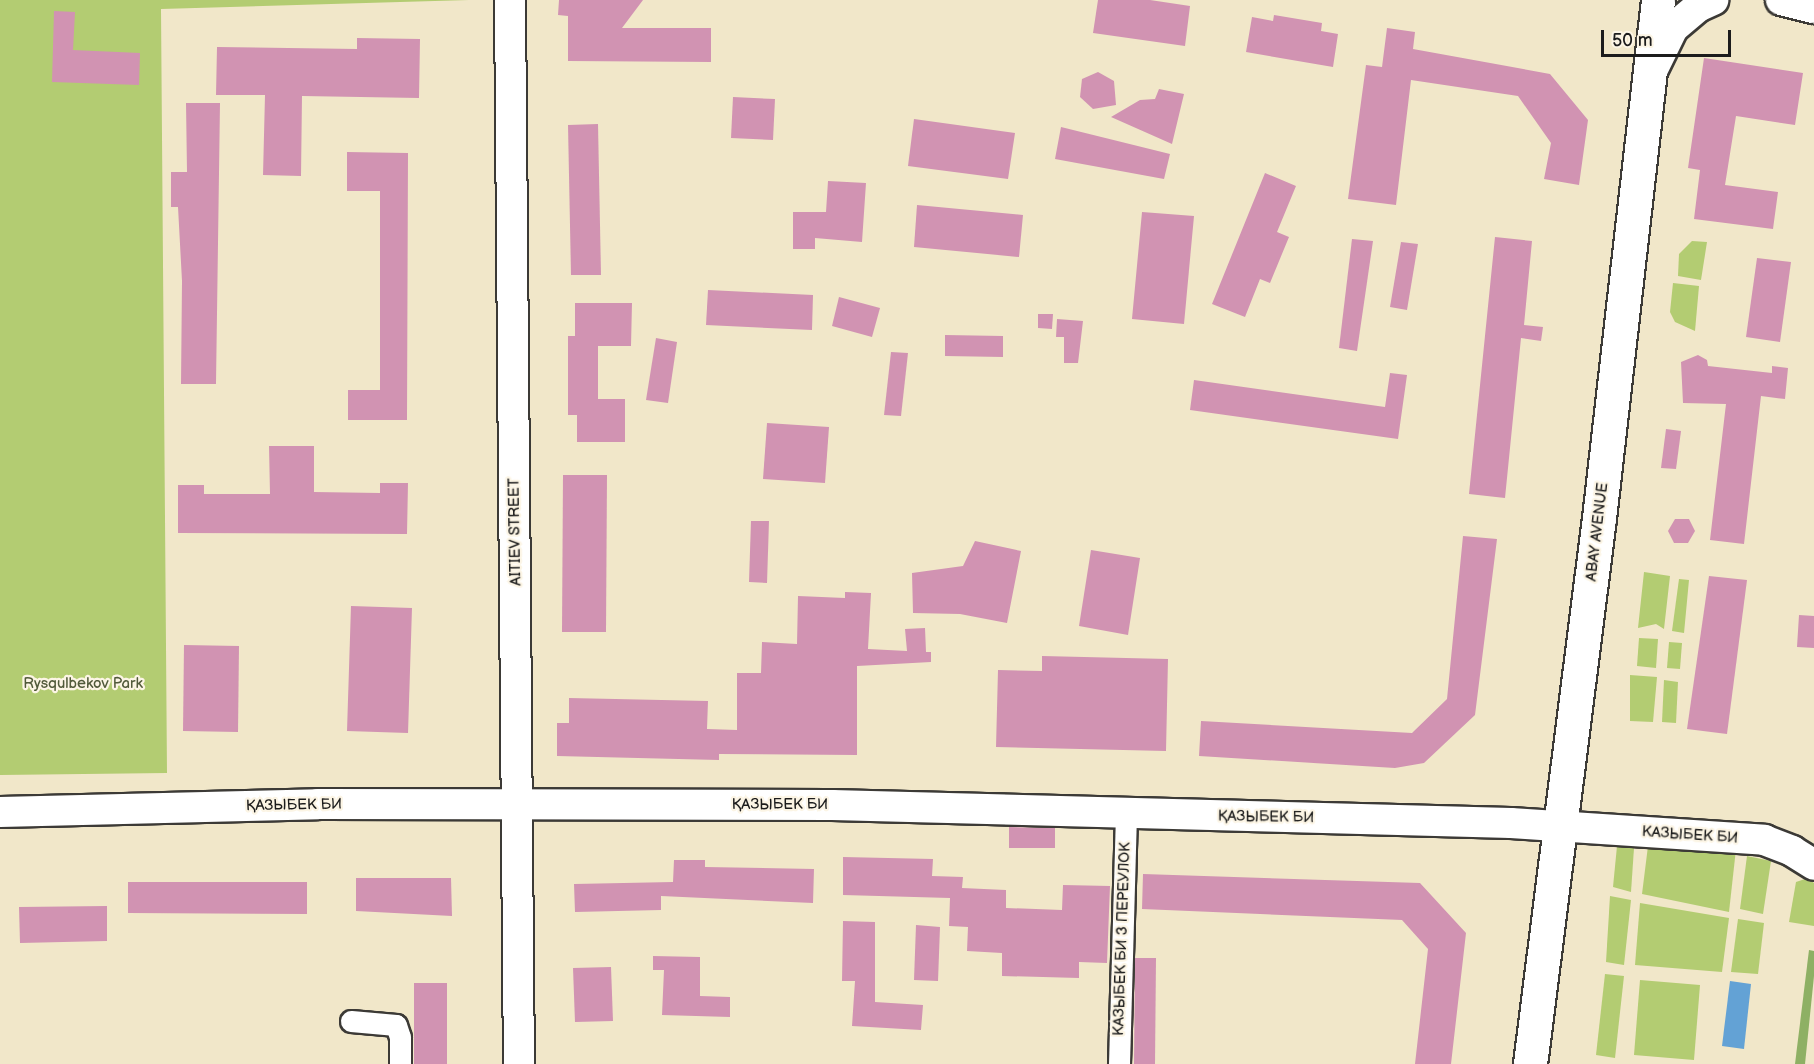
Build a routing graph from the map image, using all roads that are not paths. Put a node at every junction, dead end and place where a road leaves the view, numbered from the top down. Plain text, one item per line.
1 (510, 0) edge
2 (1658, 0) edge
3 (1713, 0) edge
4 (1782, 0) edge
5 (1814, 8) edge
6 (1646, 93) junction
7 (518, 803) junction
8 (0, 812) edge
9 (1126, 814) junction
10 (1560, 826) junction
11 (1814, 865) edge
12 (351, 1021) dead end
13 (400, 1064) edge
14 (519, 1064) edge
15 (1119, 1064) edge
16 (1530, 1064) edge

1 - 7 street, AITIEV STREET
2 - 6 main road, ABAY AVENUE
3 - 6 street
4 - 5 street
6 - 10 main road, ABAY AVENUE
7 - 8 street, ҚАЗЫБЕК БИ
7 - 9 street, ҚАЗЫБЕК БИ
7 - 14 street, AITIEV STREET
9 - 10 street, ҚАЗЫБЕК БИ
9 - 15 street, КАЗЫБЕК БИ 3 ПЕРЕУЛОК
10 - 11 street, КАЗЫБЕК БИ
10 - 16 main road, ABAY AVENUE
12 - 13 street

